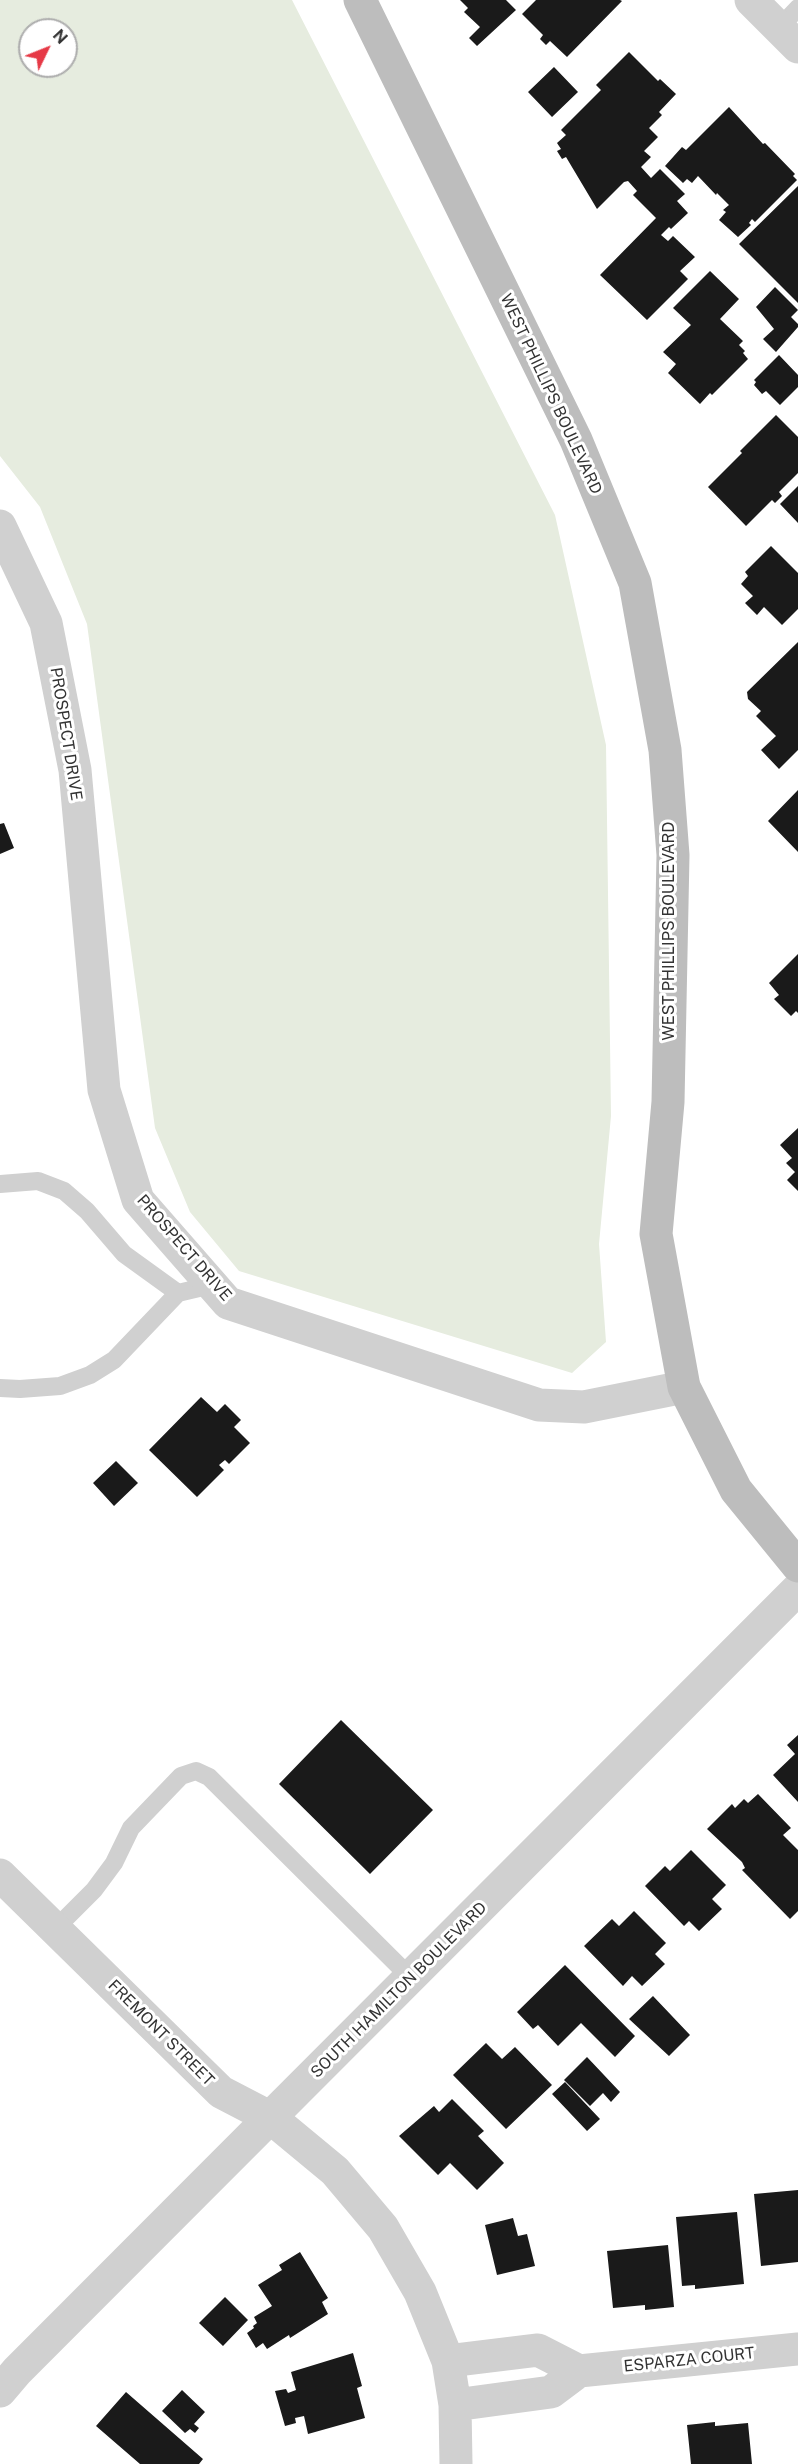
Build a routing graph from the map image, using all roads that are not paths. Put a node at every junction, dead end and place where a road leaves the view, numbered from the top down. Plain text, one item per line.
1 (360, 0) edge
2 (751, 0) edge
3 (792, 28) edge
4 (0, 526) edge
5 (0, 1184) edge
6 (212, 1285) junction
7 (178, 1293) junction
8 (684, 1387) junction
9 (0, 1388) edge
10 (798, 1566) edge
11 (798, 1588) edge
12 (0, 1875) edge
13 (55, 1929) junction
14 (411, 1978) junction
15 (271, 2118) junction
16 (798, 2349) edge
17 (448, 2361) junction
18 (579, 2371) junction
19 (0, 2391) edge
20 (455, 2405) junction
21 (456, 2464) edge

1 - 8 street, WEST PHILLIPS BOULEVARD
2 - 3 street
4 - 6 street, PROSPECT DRIVE
5 - 7 lane
6 - 7 lane
6 - 8 street, PROSPECT DRIVE
7 - 9 lane
8 - 10 street, WEST PHILLIPS BOULEVARD
11 - 14 street, SOUTH HAMILTON BOULEVARD
12 - 13 street, FREMONT STREET
13 - 14 lane
13 - 15 street, FREMONT STREET
14 - 15 street, SOUTH HAMILTON BOULEVARD
15 - 17 street, FREMONT STREET
15 - 19 street, SOUTH HAMILTON BOULEVARD
16 - 18 street, ESPARZA COURT
17 - 18 street
17 - 20 street, FREMONT STREET
18 - 20 street
20 - 21 street, FREMONT STREET

